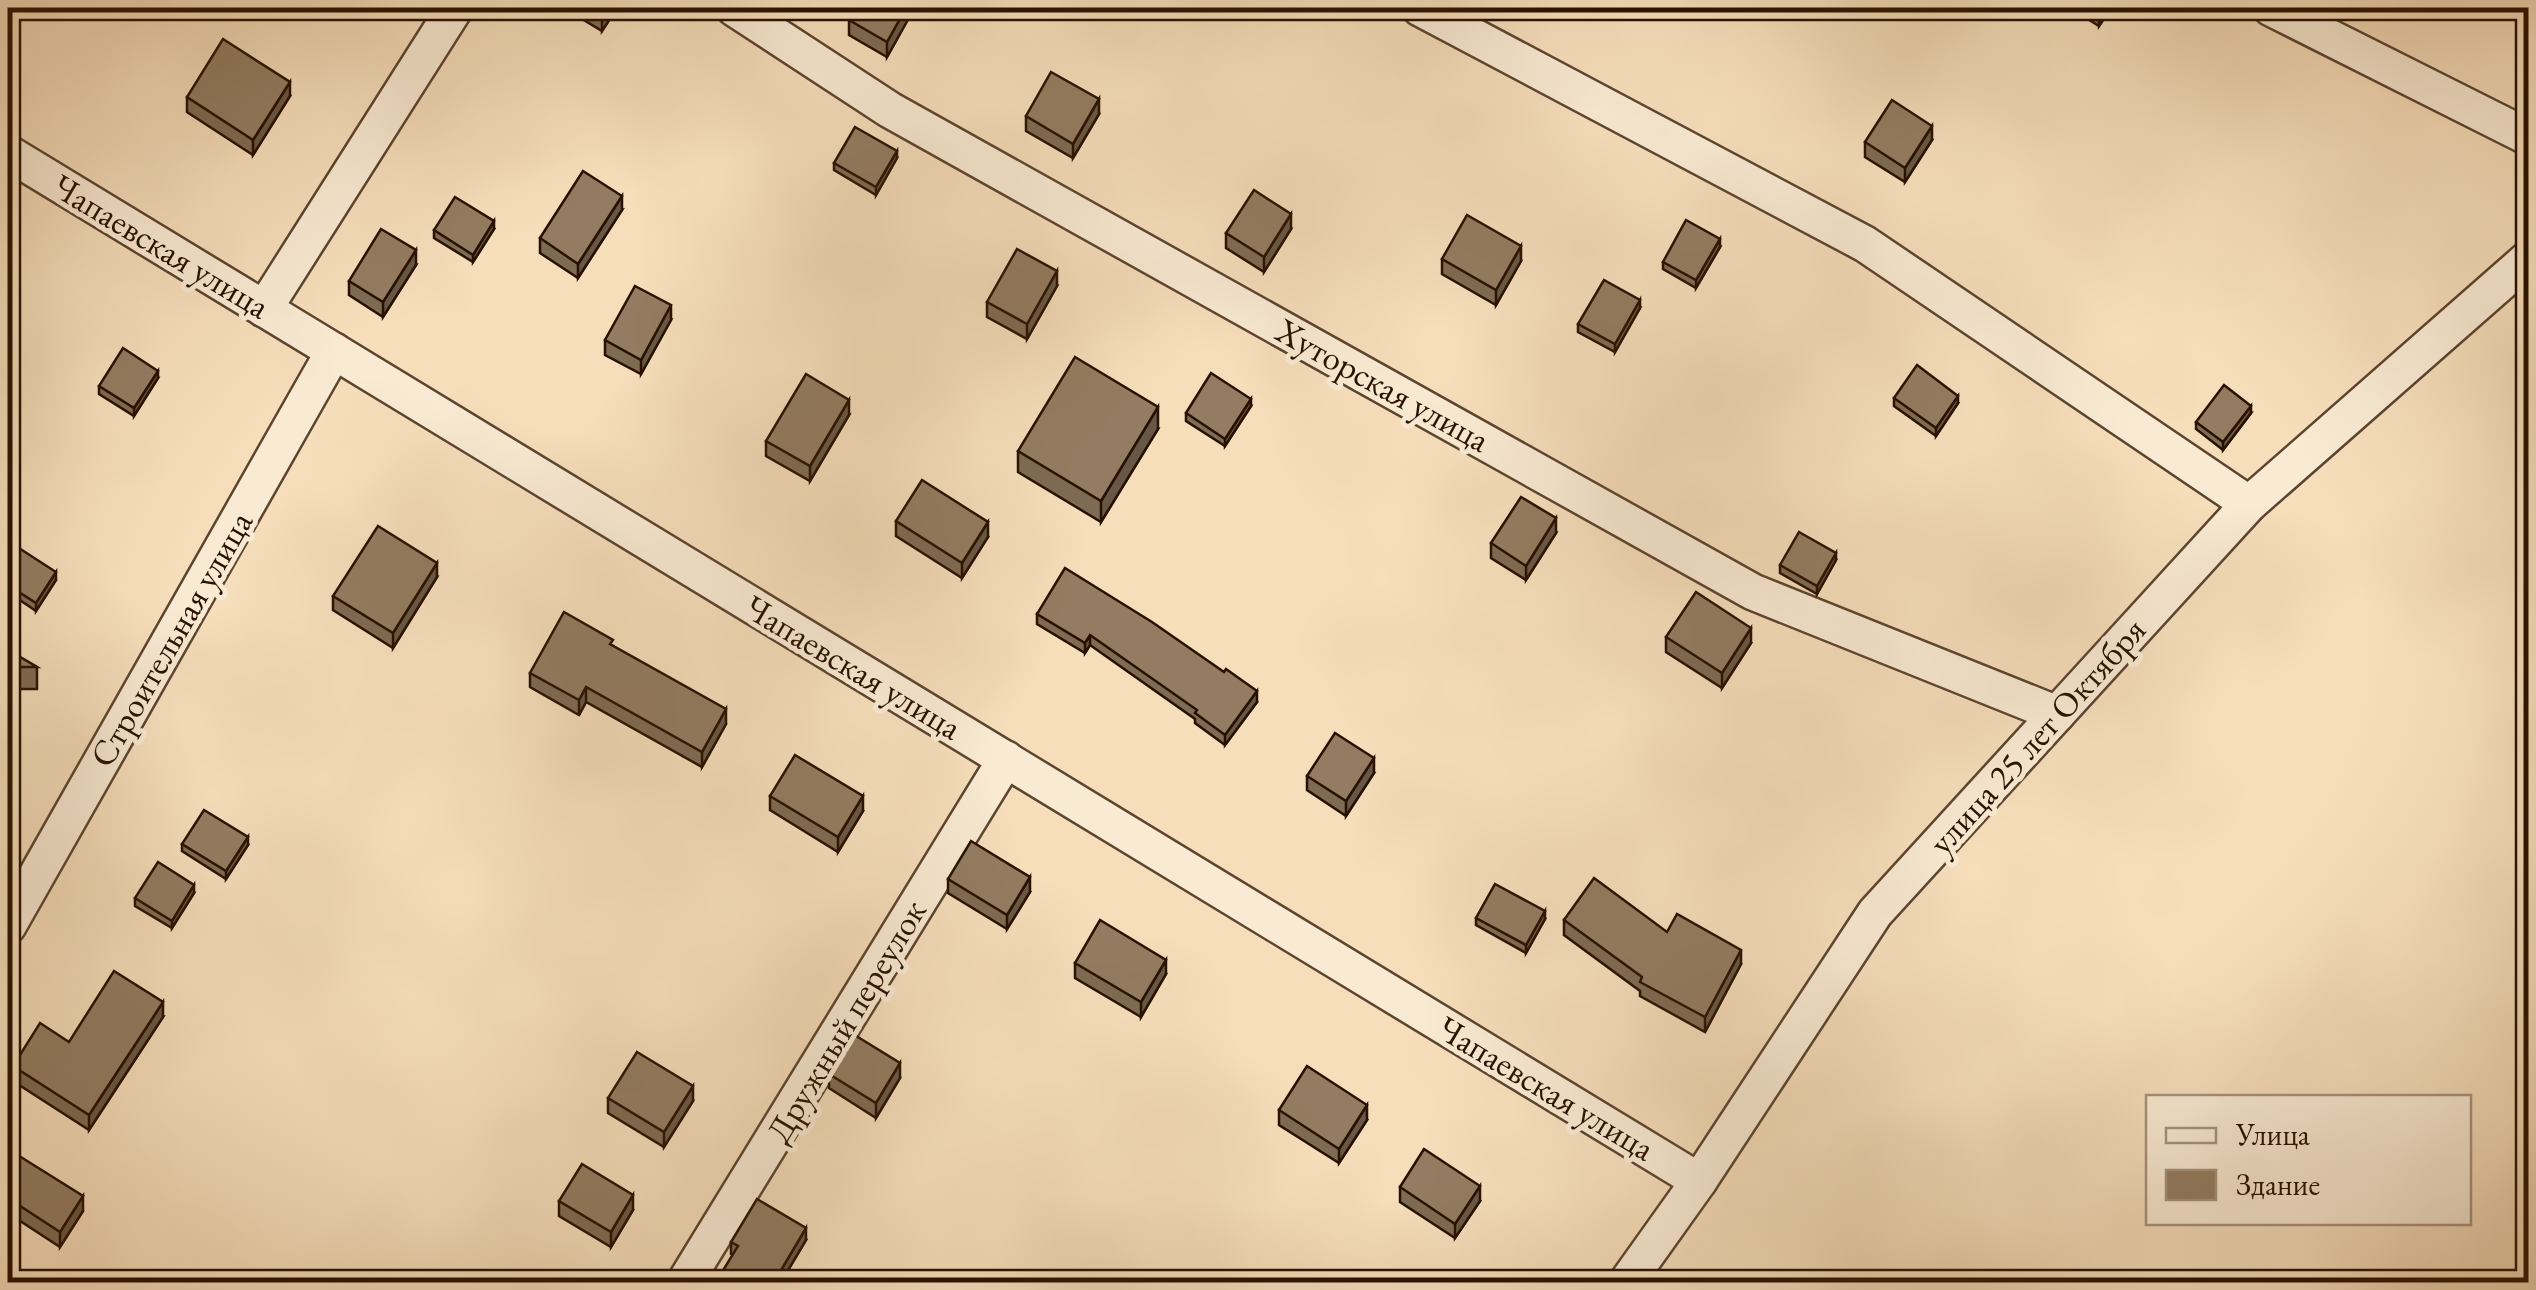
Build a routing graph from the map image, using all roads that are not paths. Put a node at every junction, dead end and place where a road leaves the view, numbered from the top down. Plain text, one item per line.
1 (454, 8) edge
2 (734, 8) edge
3 (2271, 8) edge
4 (1426, 9) edge
5 (2528, 138) edge
6 (8, 153) edge
7 (2528, 259) edge
8 (264, 309) junction
9 (334, 352) junction
10 (2249, 504) junction
11 (2057, 714) junction
12 (1006, 760) junction
13 (8, 926) edge
14 (1699, 1181) junction
15 (685, 1282) edge
16 (1627, 1282) edge

1 - 8 street
2 - 11 street, Хуторская улица
3 - 5 street
4 - 10 street
6 - 8 street, Чапаевская улица
7 - 10 street, улица 25 лет Октября
8 - 9 street, Чапаевская улица
9 - 12 street, Чапаевская улица
9 - 13 street, Строительная улица
10 - 11 street, улица 25 лет Октября
11 - 14 street, улица 25 лет Октября
12 - 14 street, Чапаевская улица
12 - 15 street, Дружный переулок
14 - 16 street, улица 25 лет Октября

